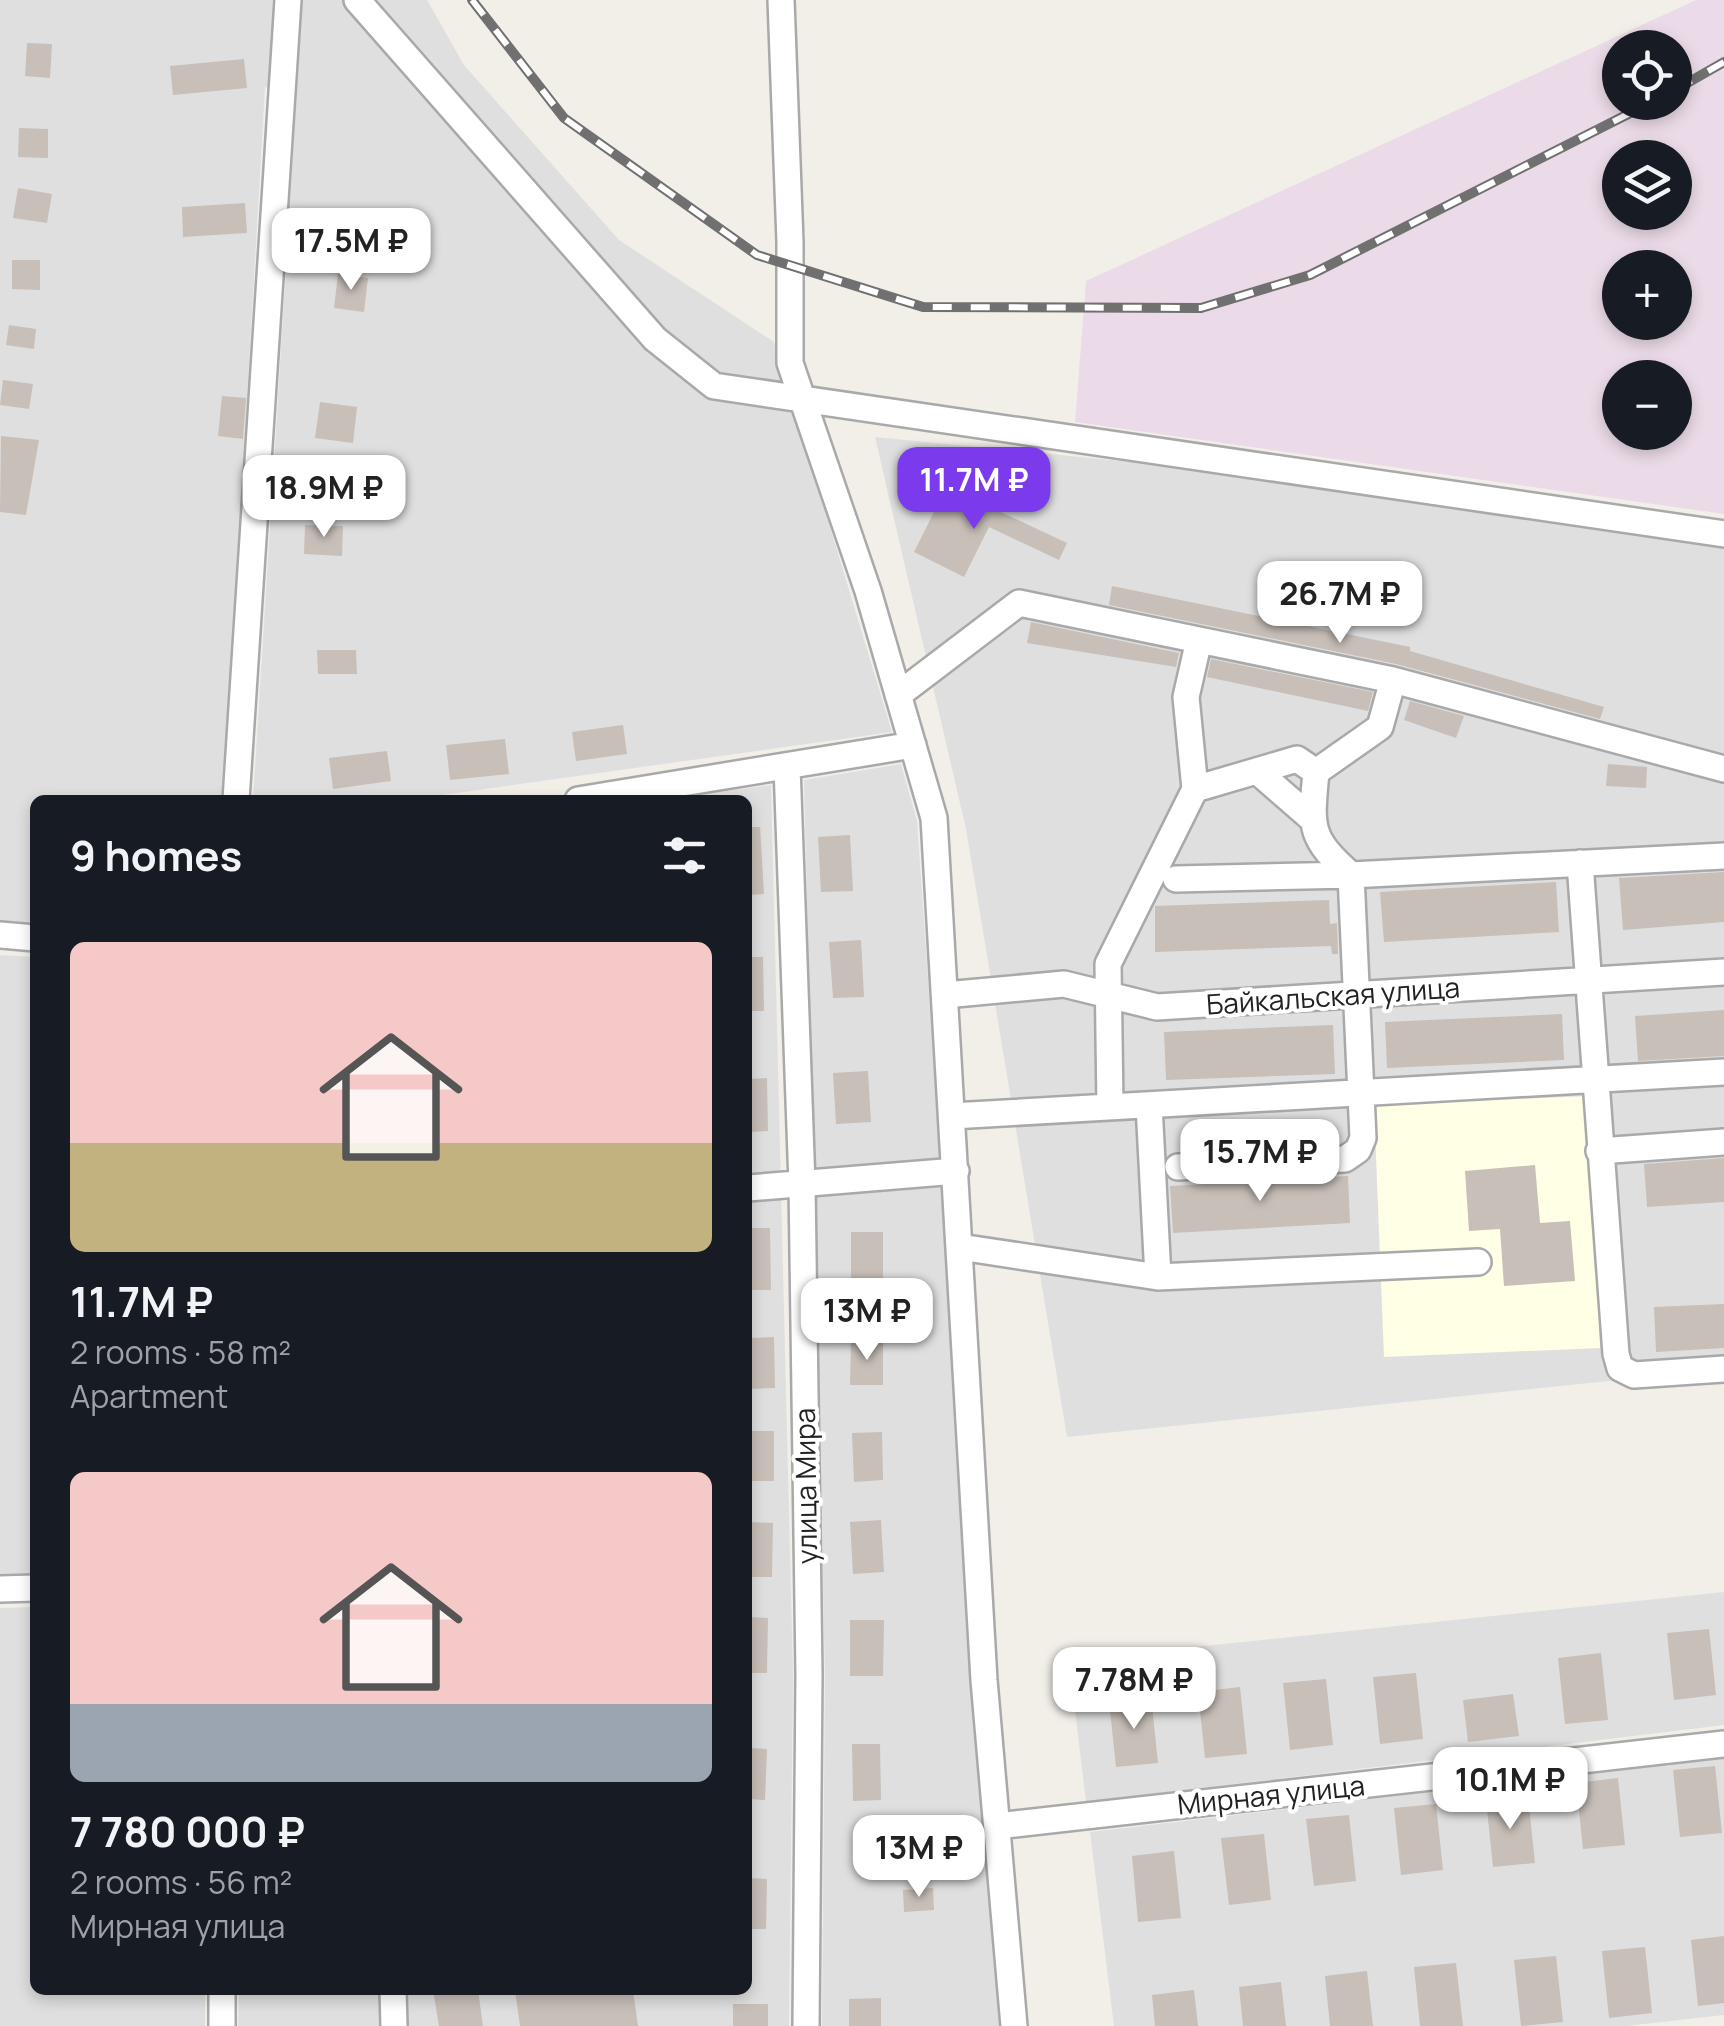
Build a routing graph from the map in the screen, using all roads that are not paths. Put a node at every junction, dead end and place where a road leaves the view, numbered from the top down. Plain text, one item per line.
1 (288, 0) edge
2 (357, 0) edge
3 (781, 0) edge
4 (802, 400) junction
5 (1724, 534) edge
6 (1199, 640) junction
7 (1393, 680) junction
8 (898, 695) junction
9 (913, 745) junction
10 (787, 766) junction
11 (1724, 769) edge
12 (1258, 771) junction
13 (1316, 772) junction
14 (1194, 789) junction
15 (236, 795) edge
16 (609, 795) edge
17 (1312, 818) junction
18 (1724, 856) edge
19 (1580, 863) junction
20 (1351, 875) junction
21 (1176, 879) dead end
22 (0, 935) edge
23 (30, 938) edge
24 (1724, 972) edge
25 (1586, 980) junction
26 (944, 995) junction
27 (1108, 995) junction
28 (1356, 995) junction
29 (1724, 1072) edge
30 (1594, 1080) junction
31 (1361, 1093) junction
32 (1149, 1105) junction
33 (1110, 1107) junction
34 (952, 1116) junction
35 (1724, 1142) edge
36 (1600, 1151) junction
37 (1178, 1167) dead end
38 (956, 1170) junction
39 (802, 1184) junction
40 (752, 1188) edge
41 (960, 1248) junction
42 (1478, 1262) dead end
43 (1158, 1276) junction
44 (1724, 1369) edge
45 (30, 1588) edge
46 (0, 1589) edge
47 (1724, 1744) edge
48 (997, 1826) junction
49 (222, 1995) edge
50 (393, 1995) edge
51 (222, 2026) edge
52 (394, 2026) edge
53 (806, 2026) edge
54 (1014, 2026) edge

1 - 15 street
2 - 4 street
3 - 4 street
4 - 5 street
4 - 8 street
6 - 7 street
6 - 8 street
6 - 14 street
7 - 11 street
7 - 13 street
8 - 9 street
9 - 10 street
9 - 26 street
10 - 16 street
10 - 39 street, улица Мира
12 - 13 street
12 - 14 street
12 - 17 street
13 - 17 street
14 - 27 street
17 - 20 street
18 - 19 street
19 - 20 street
19 - 25 street
20 - 21 street
20 - 28 street
22 - 23 street
24 - 25 street, Байкальская улица
25 - 28 street, Байкальская улица
25 - 30 street
26 - 27 street, Байкальская улица
26 - 34 street
27 - 28 street, Байкальская улица
27 - 33 street
28 - 31 street
29 - 30 street
30 - 31 street
30 - 36 street
31 - 32 street
31 - 37 street
32 - 33 street
32 - 43 street
33 - 34 street
34 - 38 street
35 - 36 street
36 - 44 street
38 - 39 street
38 - 41 street
39 - 40 street
39 - 53 street, улица Мира
41 - 43 street
41 - 48 street
42 - 43 street
45 - 46 street
47 - 48 street, Мирная улица
48 - 54 street
49 - 51 street
50 - 52 street

